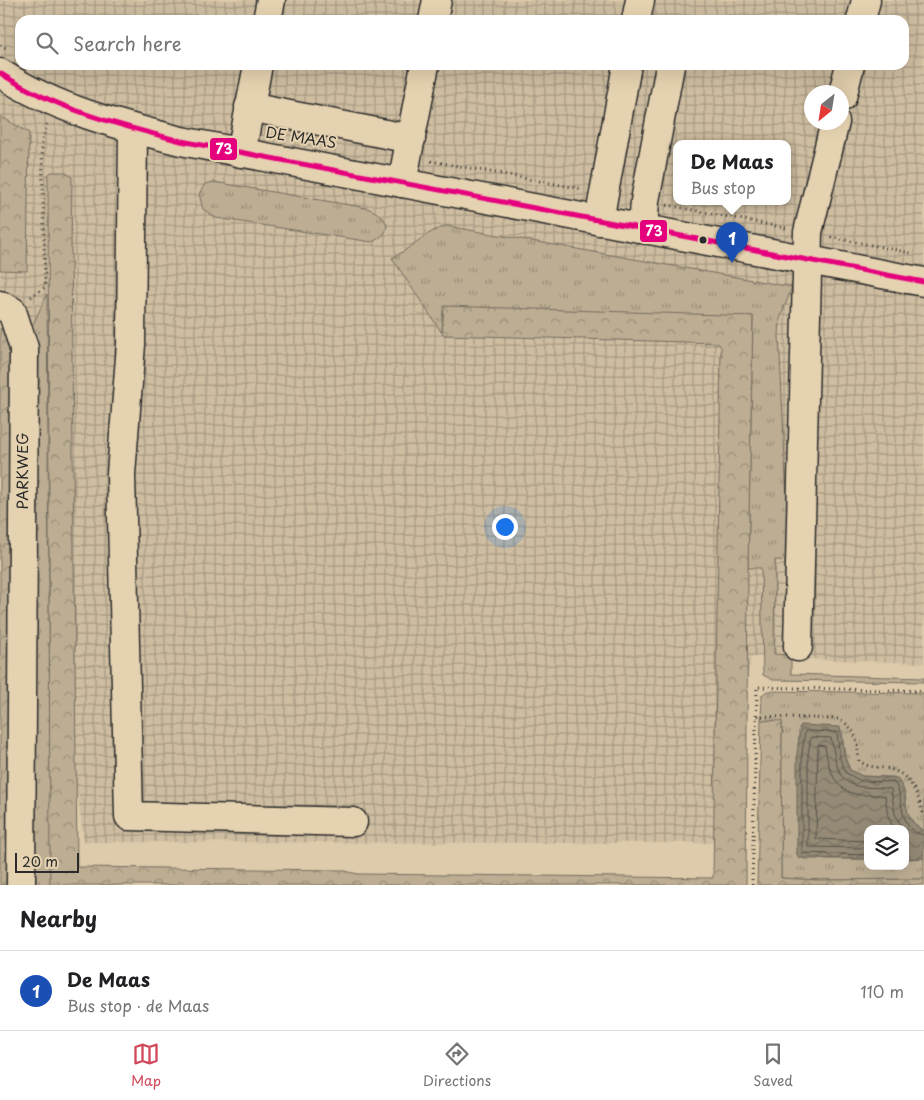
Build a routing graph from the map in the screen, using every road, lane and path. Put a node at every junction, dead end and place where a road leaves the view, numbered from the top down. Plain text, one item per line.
1 (271, 0) edge
2 (437, 0) edge
3 (640, 0) edge
4 (866, 0) edge
5 (268, 15) edge
6 (434, 15) edge
7 (637, 15) edge
8 (862, 15) edge
9 (257, 70) edge
10 (424, 70) edge
11 (627, 70) edge
12 (669, 70) edge
13 (849, 70) edge
14 (0, 73) edge
15 (845, 85) edge
16 (56, 104) junction
17 (249, 107) junction
18 (133, 129) junction
19 (833, 130) edge
20 (409, 147) junction
21 (241, 153) junction
22 (402, 184) junction
23 (603, 193) junction
24 (645, 201) junction
25 (599, 221) junction
26 (643, 229) junction
27 (808, 232) junction
28 (914, 253) dead end
29 (806, 260) junction
30 (924, 282) edge
31 (6, 308) edge
32 (798, 647) dead end
33 (924, 691) edge
34 (757, 716) junction
35 (924, 817) edge
36 (353, 822) dead end
37 (21, 885) edge
38 (752, 885) edge

1 - 5 street
2 - 6 street
3 - 7 street
4 - 8 street
9 - 17 street
10 - 20 street
11 - 23 street
12 - 24 street
13 - 15 street
14 - 16 street, DE MAAS
16 - 18 street, DE MAAS
16 - 31 path
17 - 20 street
17 - 21 street
18 - 21 street, DE MAAS
18 - 36 street
19 - 27 street
20 - 22 street
20 - 23 path
21 - 22 street, DE MAAS
22 - 25 street, DE MAAS
23 - 25 street
24 - 26 street
24 - 27 path
25 - 26 street, DE MAAS
26 - 29 street, DE MAAS
27 - 28 path
27 - 29 street
29 - 30 street, DE MAAS
29 - 32 street
31 - 37 street, PARKWEG
33 - 34 path
34 - 35 path
34 - 38 path

